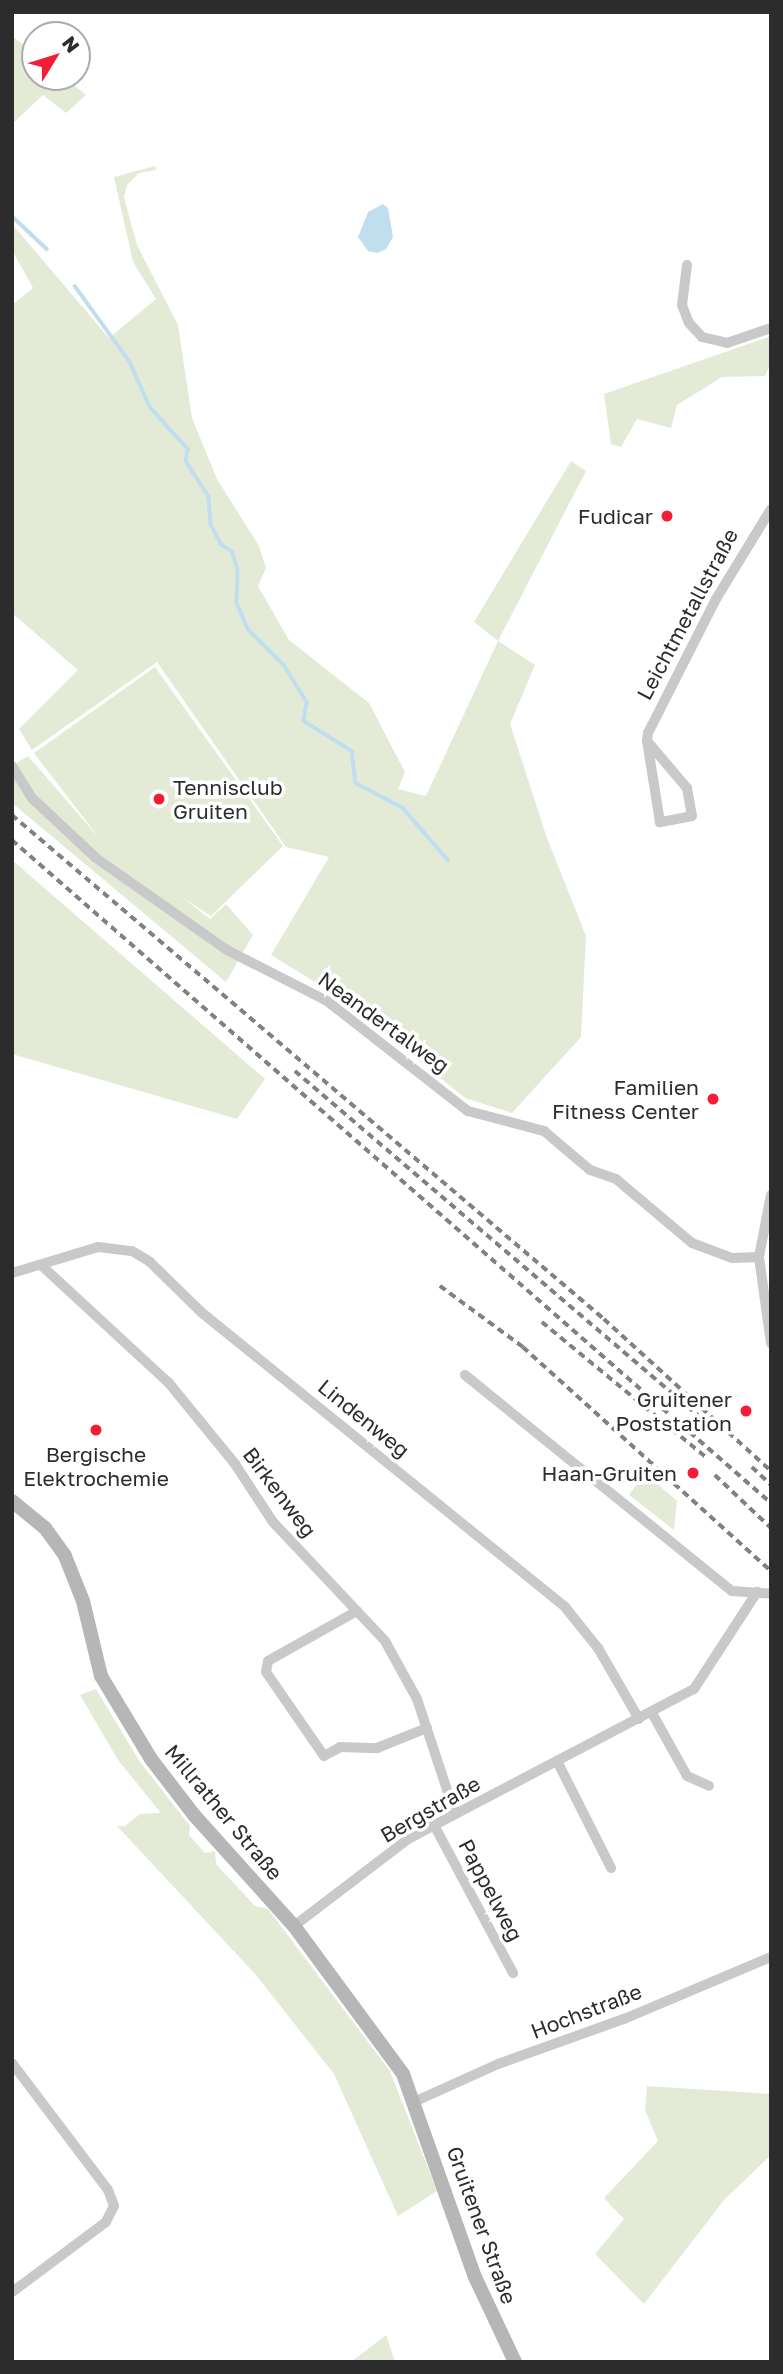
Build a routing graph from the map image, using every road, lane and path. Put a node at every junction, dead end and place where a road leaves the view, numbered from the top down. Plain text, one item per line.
1 (687, 265) dead end
2 (771, 328) edge
3 (771, 509) edge
4 (647, 741) junction
5 (12, 765) edge
6 (771, 1195) edge
7 (759, 1257) junction
8 (41, 1265) junction
9 (12, 1273) edge
10 (771, 1343) edge
11 (465, 1375) dead end
12 (12, 1501) edge
13 (757, 1592) junction
14 (771, 1594) edge
15 (357, 1611) junction
16 (652, 1713) junction
17 (639, 1719) junction
18 (427, 1728) junction
19 (557, 1761) junction
20 (709, 1786) dead end
21 (455, 1814) junction
22 (434, 1825) junction
23 (611, 1868) dead end
24 (294, 1926) junction
25 (771, 1957) edge
26 (513, 1973) dead end
27 (12, 2063) edge
28 (416, 2101) junction
29 (12, 2292) edge
30 (515, 2362) edge

1 - 2 street
3 - 4 street, Leichtmetallstraße
4 - 4 street, Leichtmetallstraße
5 - 7 street, Neandertalweg
6 - 7 street
7 - 10 street
8 - 9 street, Lindenweg
8 - 15 street, Birkenweg
8 - 17 street, Lindenweg
11 - 13 street
12 - 24 main road, Millrather Straße
13 - 14 street
13 - 16 street, Bergstraße
15 - 18 street, Birkenweg
15 - 18 street
16 - 17 street, Bergstraße
16 - 20 street
17 - 19 street, Bergstraße
18 - 21 street, Birkenweg
19 - 21 street, Bergstraße
19 - 23 street
21 - 22 street, Bergstraße
22 - 24 street, Bergstraße
22 - 26 street, Pappelweg
24 - 28 main road, Millrather Straße
25 - 28 street, Hochstraße
27 - 29 street
28 - 30 main road, Gruitener Straße

